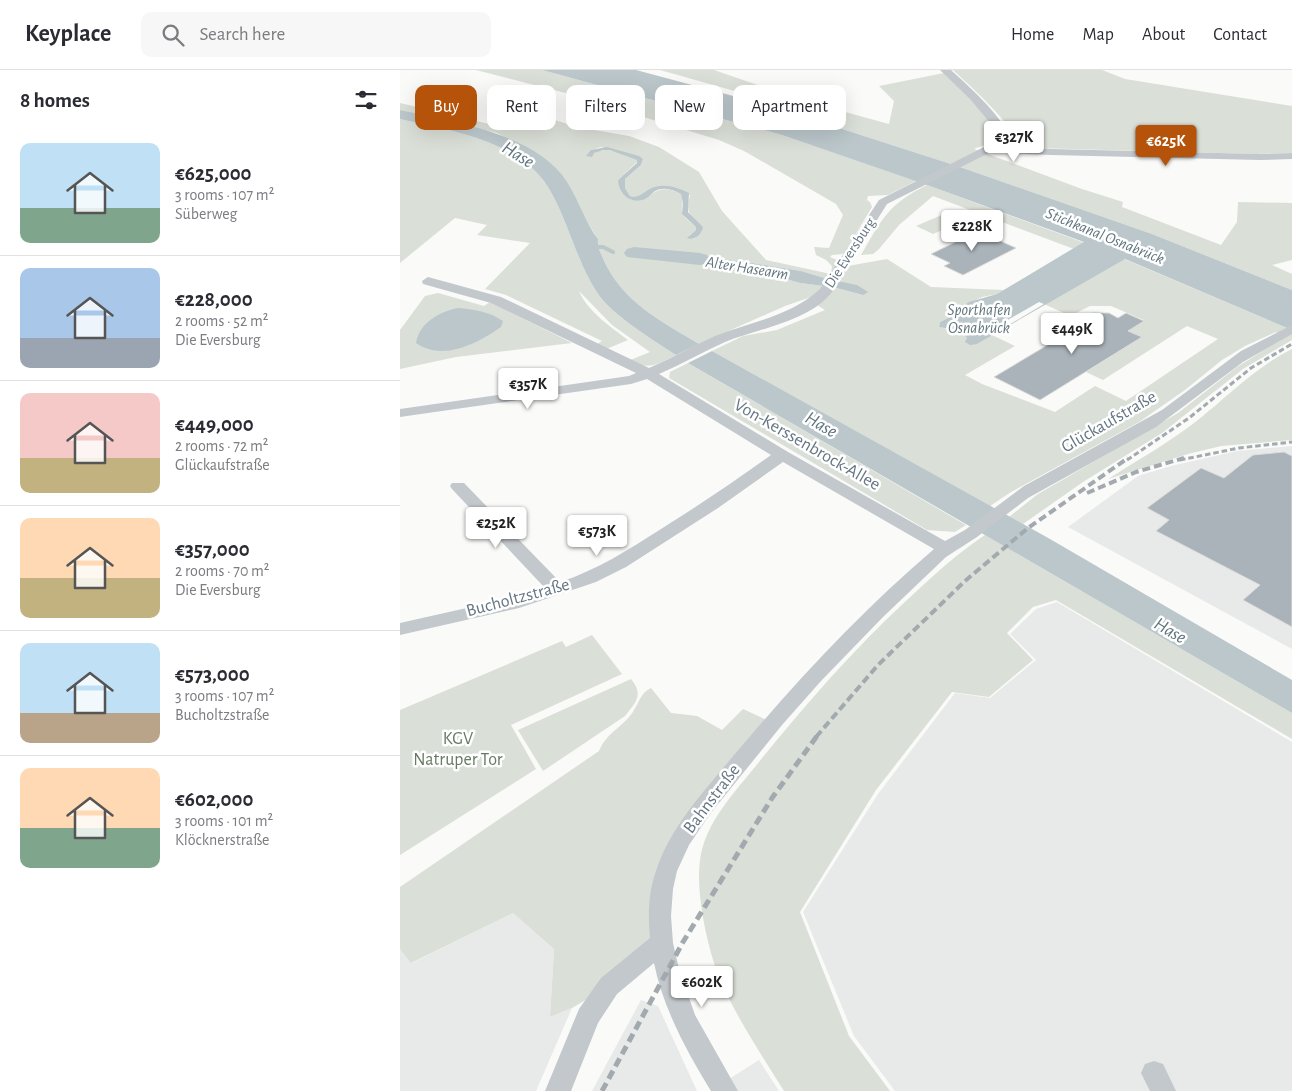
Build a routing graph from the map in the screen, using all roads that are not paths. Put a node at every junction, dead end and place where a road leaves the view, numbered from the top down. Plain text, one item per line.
1 (945, 70) edge
2 (994, 144) junction
3 (1292, 156) edge
4 (428, 281) dead end
5 (1292, 329) edge
6 (649, 374) junction
7 (400, 413) edge
8 (782, 455) junction
9 (458, 486) dead end
10 (946, 549) junction
11 (557, 590) junction
12 (400, 629) edge
13 (662, 942) junction
14 (558, 1091) edge
15 (725, 1091) edge

1 - 2 street
2 - 3 street
2 - 6 street, Die Eversburg
4 - 6 street
5 - 10 street, Glückaufstraße
6 - 7 street, Die Eversburg
6 - 8 street, Von-Kerssenbrock-Allee
8 - 10 street, Von-Kerssenbrock-Allee
8 - 11 street, Bucholtzstraße
9 - 11 street
10 - 13 street, Bahnstraße
11 - 12 street, Bucholtzstraße
13 - 14 street
13 - 15 street, Bahnstraße

